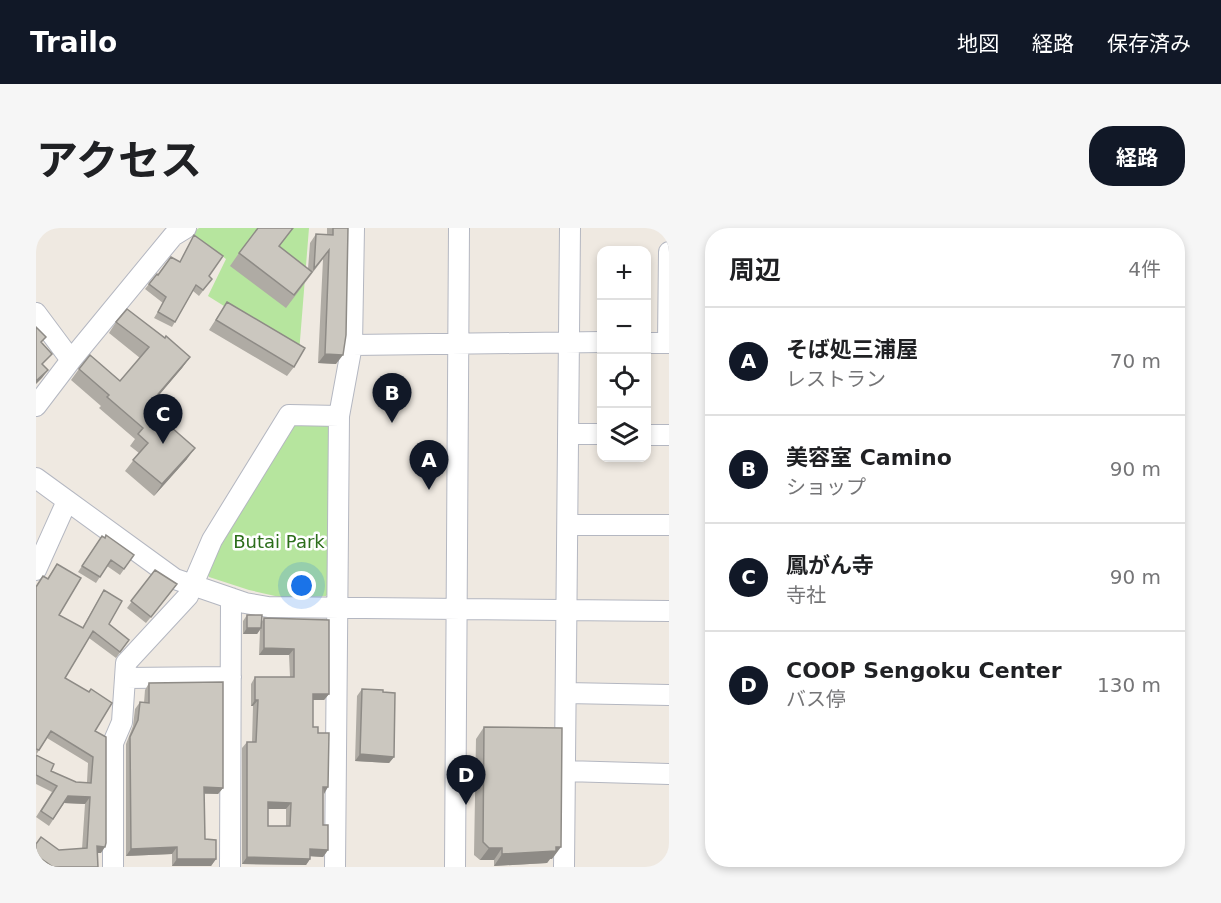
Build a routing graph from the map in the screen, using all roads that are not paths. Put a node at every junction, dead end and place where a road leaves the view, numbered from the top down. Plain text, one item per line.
1 (186, 228) edge
2 (354, 228) edge
3 (459, 228) edge
4 (570, 228) edge
5 (669, 252) edge
6 (36, 313) edge
7 (569, 342) junction
8 (597, 342) edge
9 (651, 343) edge
10 (668, 343) edge
11 (458, 344) junction
12 (352, 345) junction
13 (70, 360) junction
14 (36, 406) edge
15 (339, 416) junction
16 (568, 434) junction
17 (597, 434) edge
18 (651, 435) edge
19 (669, 435) edge
20 (36, 478) edge
21 (67, 501) junction
22 (568, 525) junction
23 (669, 525) edge
24 (36, 570) edge
25 (194, 584) junction
26 (231, 598) junction
27 (337, 609) junction
28 (456, 609) junction
29 (567, 611) junction
30 (669, 611) edge
31 (231, 677) junction
32 (125, 678) junction
33 (566, 693) junction
34 (669, 695) edge
35 (565, 771) junction
36 (669, 774) edge
37 (113, 867) edge
38 (230, 867) edge
39 (335, 867) edge
40 (455, 867) edge
41 (564, 867) edge

1 - 13 street
2 - 12 street
3 - 11 street
4 - 7 street
5 - 10 street
6 - 13 street
7 - 8 street
7 - 11 street
7 - 16 street
9 - 10 street
11 - 12 street
11 - 28 street
12 - 15 street
13 - 14 street
15 - 25 street
15 - 27 street
16 - 17 street
16 - 22 street
18 - 19 street
20 - 21 street
21 - 24 street
21 - 25 street
22 - 23 street
22 - 29 street
25 - 26 street
25 - 32 street
26 - 27 street
26 - 31 street
27 - 28 street
27 - 39 street
28 - 29 street
28 - 40 street
29 - 30 street
29 - 33 street
31 - 32 street
31 - 38 street
32 - 37 street
33 - 34 street
33 - 35 street
35 - 36 street
35 - 41 street

